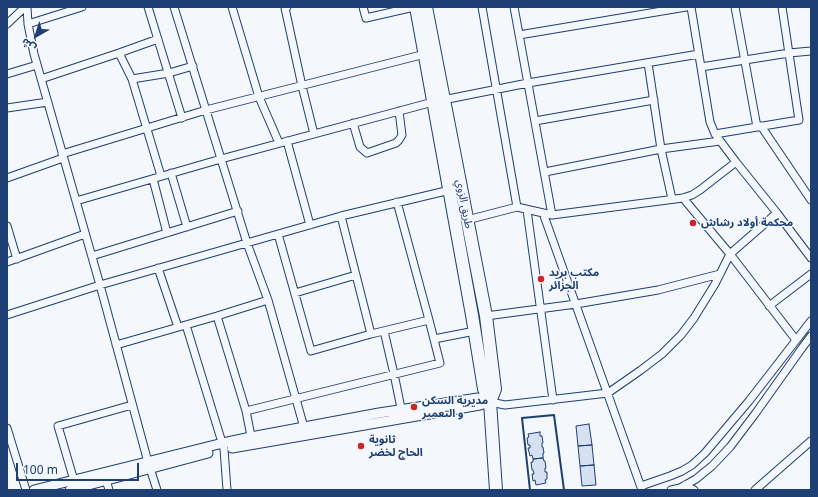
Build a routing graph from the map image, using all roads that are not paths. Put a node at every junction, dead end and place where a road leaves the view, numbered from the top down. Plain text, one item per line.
1 (26, 7) edge
2 (82, 7) edge
3 (148, 7) edge
4 (174, 7) edge
5 (232, 7) edge
6 (287, 7) edge
7 (363, 7) edge
8 (415, 7) edge
9 (426, 7) edge
10 (482, 7) edge
11 (514, 7) edge
12 (686, 7) edge
13 (691, 7) edge
14 (735, 7) edge
15 (782, 7) edge
16 (7, 24) edge
17 (28, 24) junction
18 (519, 35) junction
19 (158, 38) junction
20 (811, 51) edge
21 (119, 53) junction
22 (789, 53) junction
23 (425, 54) junction
24 (699, 54) junction
25 (744, 60) junction
26 (648, 63) junction
27 (37, 65) junction
28 (193, 66) junction
29 (701, 67) junction
30 (168, 73) junction
31 (7, 74) edge
32 (41, 79) junction
33 (132, 79) junction
34 (528, 83) junction
35 (302, 86) junction
36 (496, 89) junction
37 (259, 97) junction
38 (654, 100) junction
39 (438, 101) junction
40 (48, 102) junction
41 (7, 108) edge
42 (206, 110) junction
43 (398, 111) junction
44 (182, 118) junction
45 (535, 121) junction
46 (353, 123) junction
47 (759, 127) junction
48 (147, 128) junction
49 (314, 134) junction
50 (715, 134) junction
51 (287, 141) junction
52 (720, 141) junction
53 (279, 143) junction
54 (661, 149) junction
55 (63, 156) junction
56 (221, 159) junction
57 (736, 162) junction
58 (545, 172) junction
59 (171, 173) junction
60 (157, 177) junction
61 (7, 178) edge
62 (450, 190) junction
63 (683, 198) junction
64 (672, 199) junction
65 (811, 200) edge
66 (76, 201) junction
67 (398, 202) junction
68 (517, 207) junction
69 (527, 210) junction
70 (238, 211) junction
71 (543, 213) junction
72 (777, 213) junction
73 (552, 215) junction
74 (341, 216) junction
75 (467, 220) junction
76 (310, 225) junction
77 (7, 226) edge
78 (187, 227) junction
79 (167, 233) junction
80 (85, 234) junction
81 (278, 234) junction
82 (247, 243) junction
83 (730, 254) junction
84 (92, 256) junction
85 (811, 258) edge
86 (17, 259) junction
87 (7, 262) edge
88 (158, 268) junction
89 (720, 274) junction
90 (811, 274) edge
91 (356, 275) junction
92 (100, 285) junction
93 (294, 293) junction
94 (268, 300) junction
95 (576, 304) junction
96 (769, 306) junction
97 (541, 308) junction
98 (7, 315) edge
99 (217, 316) junction
100 (486, 316) junction
101 (429, 320) junction
102 (811, 321) edge
103 (186, 325) junction
104 (178, 327) junction
105 (384, 331) junction
106 (475, 331) junction
107 (371, 334) junction
108 (811, 336) edge
109 (434, 339) junction
110 (796, 340) junction
111 (116, 345) junction
112 (394, 374) junction
113 (608, 393) junction
114 (296, 399) junction
115 (553, 400) junction
116 (490, 402) junction
117 (132, 405) junction
118 (246, 411) junction
119 (402, 414) junction
120 (7, 428) edge
121 (305, 431) junction
122 (252, 441) junction
123 (811, 441) edge
124 (224, 446) junction
125 (149, 465) junction
126 (106, 480) junction
127 (685, 485) junction
128 (78, 487) edge
129 (642, 488) edge
130 (26, 490) edge
131 (34, 490) edge
132 (109, 490) edge
133 (156, 490) edge
134 (227, 490) edge
135 (496, 490) edge
136 (671, 490) edge
137 (694, 490) edge
138 (754, 490) edge

1 - 16 street
1 - 17 street
2 - 17 street
3 - 19 street
4 - 28 street
5 - 37 street
6 - 35 street
7 - 8 street
8 - 23 main road, طريق الزوي
9 - 39 main road, طريق الزوي
10 - 36 street
11 - 18 street
12 - 18 street
13 - 24 street
14 - 25 street
15 - 22 street
17 - 27 street
18 - 34 street
19 - 21 street
19 - 30 street
20 - 22 street
21 - 32 street
21 - 33 street
22 - 25 street
22 - 47 street
23 - 35 street
23 - 39 main road, طريق الزوي
24 - 26 street
24 - 29 street
25 - 29 street
25 - 47 street
26 - 34 street
26 - 38 street
27 - 31 street
27 - 32 street
28 - 30 street
28 - 42 street
29 - 50 street
30 - 33 street
30 - 44 street
32 - 40 street
33 - 48 street
34 - 36 street
34 - 45 street
35 - 37 street
35 - 49 street
36 - 39 street
36 - 68 street
37 - 42 street
37 - 53 street
38 - 45 street
38 - 54 street
39 - 43 street
39 - 62 main road, طريق الزوي
39 - 75 main road, طريق الزوي
40 - 41 street
40 - 55 street
42 - 44 street
42 - 56 street
43 - 46 street
43 - 46 street
44 - 48 street
45 - 58 street
46 - 49 street
47 - 50 street
47 - 65 street
48 - 55 street
48 - 60 street
49 - 51 street
50 - 52 street
51 - 53 street
51 - 76 street
52 - 54 street
52 - 57 street
53 - 56 street
54 - 58 street
54 - 64 street
55 - 61 street
55 - 66 street
56 - 59 street
56 - 70 street
57 - 63 street
57 - 72 street
58 - 73 street
59 - 60 street
59 - 78 street
60 - 66 street
60 - 79 street
62 - 67 street
62 - 106 main road, طريق الزوي
63 - 64 street
63 - 83 street
64 - 73 street
66 - 80 street
67 - 74 street
67 - 101 street
68 - 69 street
68 - 75 street
69 - 71 street
69 - 97 street
70 - 78 street
70 - 82 street
71 - 73 street
71 - 95 street
72 - 83 street
72 - 85 street
74 - 76 street
74 - 91 street
75 - 100 main road, طريق الزوي
76 - 81 street
77 - 86 street
78 - 79 street
79 - 84 street
80 - 84 street
80 - 86 street
81 - 82 street
81 - 93 street
82 - 88 street
82 - 94 street
83 - 89 street
83 - 96 street
84 - 92 street
86 - 87 street
88 - 92 street
88 - 104 street
89 - 95 street
89 - 113 street
90 - 96 street
91 - 93 street
91 - 107 street
92 - 98 street
92 - 111 street
93 - 107 street
94 - 99 street
94 - 114 street
95 - 97 street
95 - 113 street
96 - 110 street
97 - 100 street
97 - 115 street
99 - 103 street
99 - 118 street
100 - 116 main road, طريق الزوي
101 - 105 street
101 - 109 street
102 - 110 street
103 - 104 street
103 - 124 street
104 - 111 street
105 - 107 street
105 - 112 street
106 - 109 street
106 - 116 main road, طريق الزوي
108 - 127 street
109 - 112 street
110 - 129 street
111 - 117 street
112 - 114 street
112 - 119 street
113 - 115 street
113 - 129 street
114 - 118 street
114 - 121 street
115 - 116 street
116 - 119 street
116 - 135 main road, طريق الزوي
117 - 125 street
117 - 128 street
118 - 122 street
119 - 121 street
120 - 130 street
121 - 122 street
122 - 124 street
123 - 138 street
124 - 125 street
124 - 134 street
125 - 126 street
125 - 128 street
125 - 133 street
126 - 128 street
126 - 132 street
127 - 136 street
127 - 137 street
128 - 131 street

